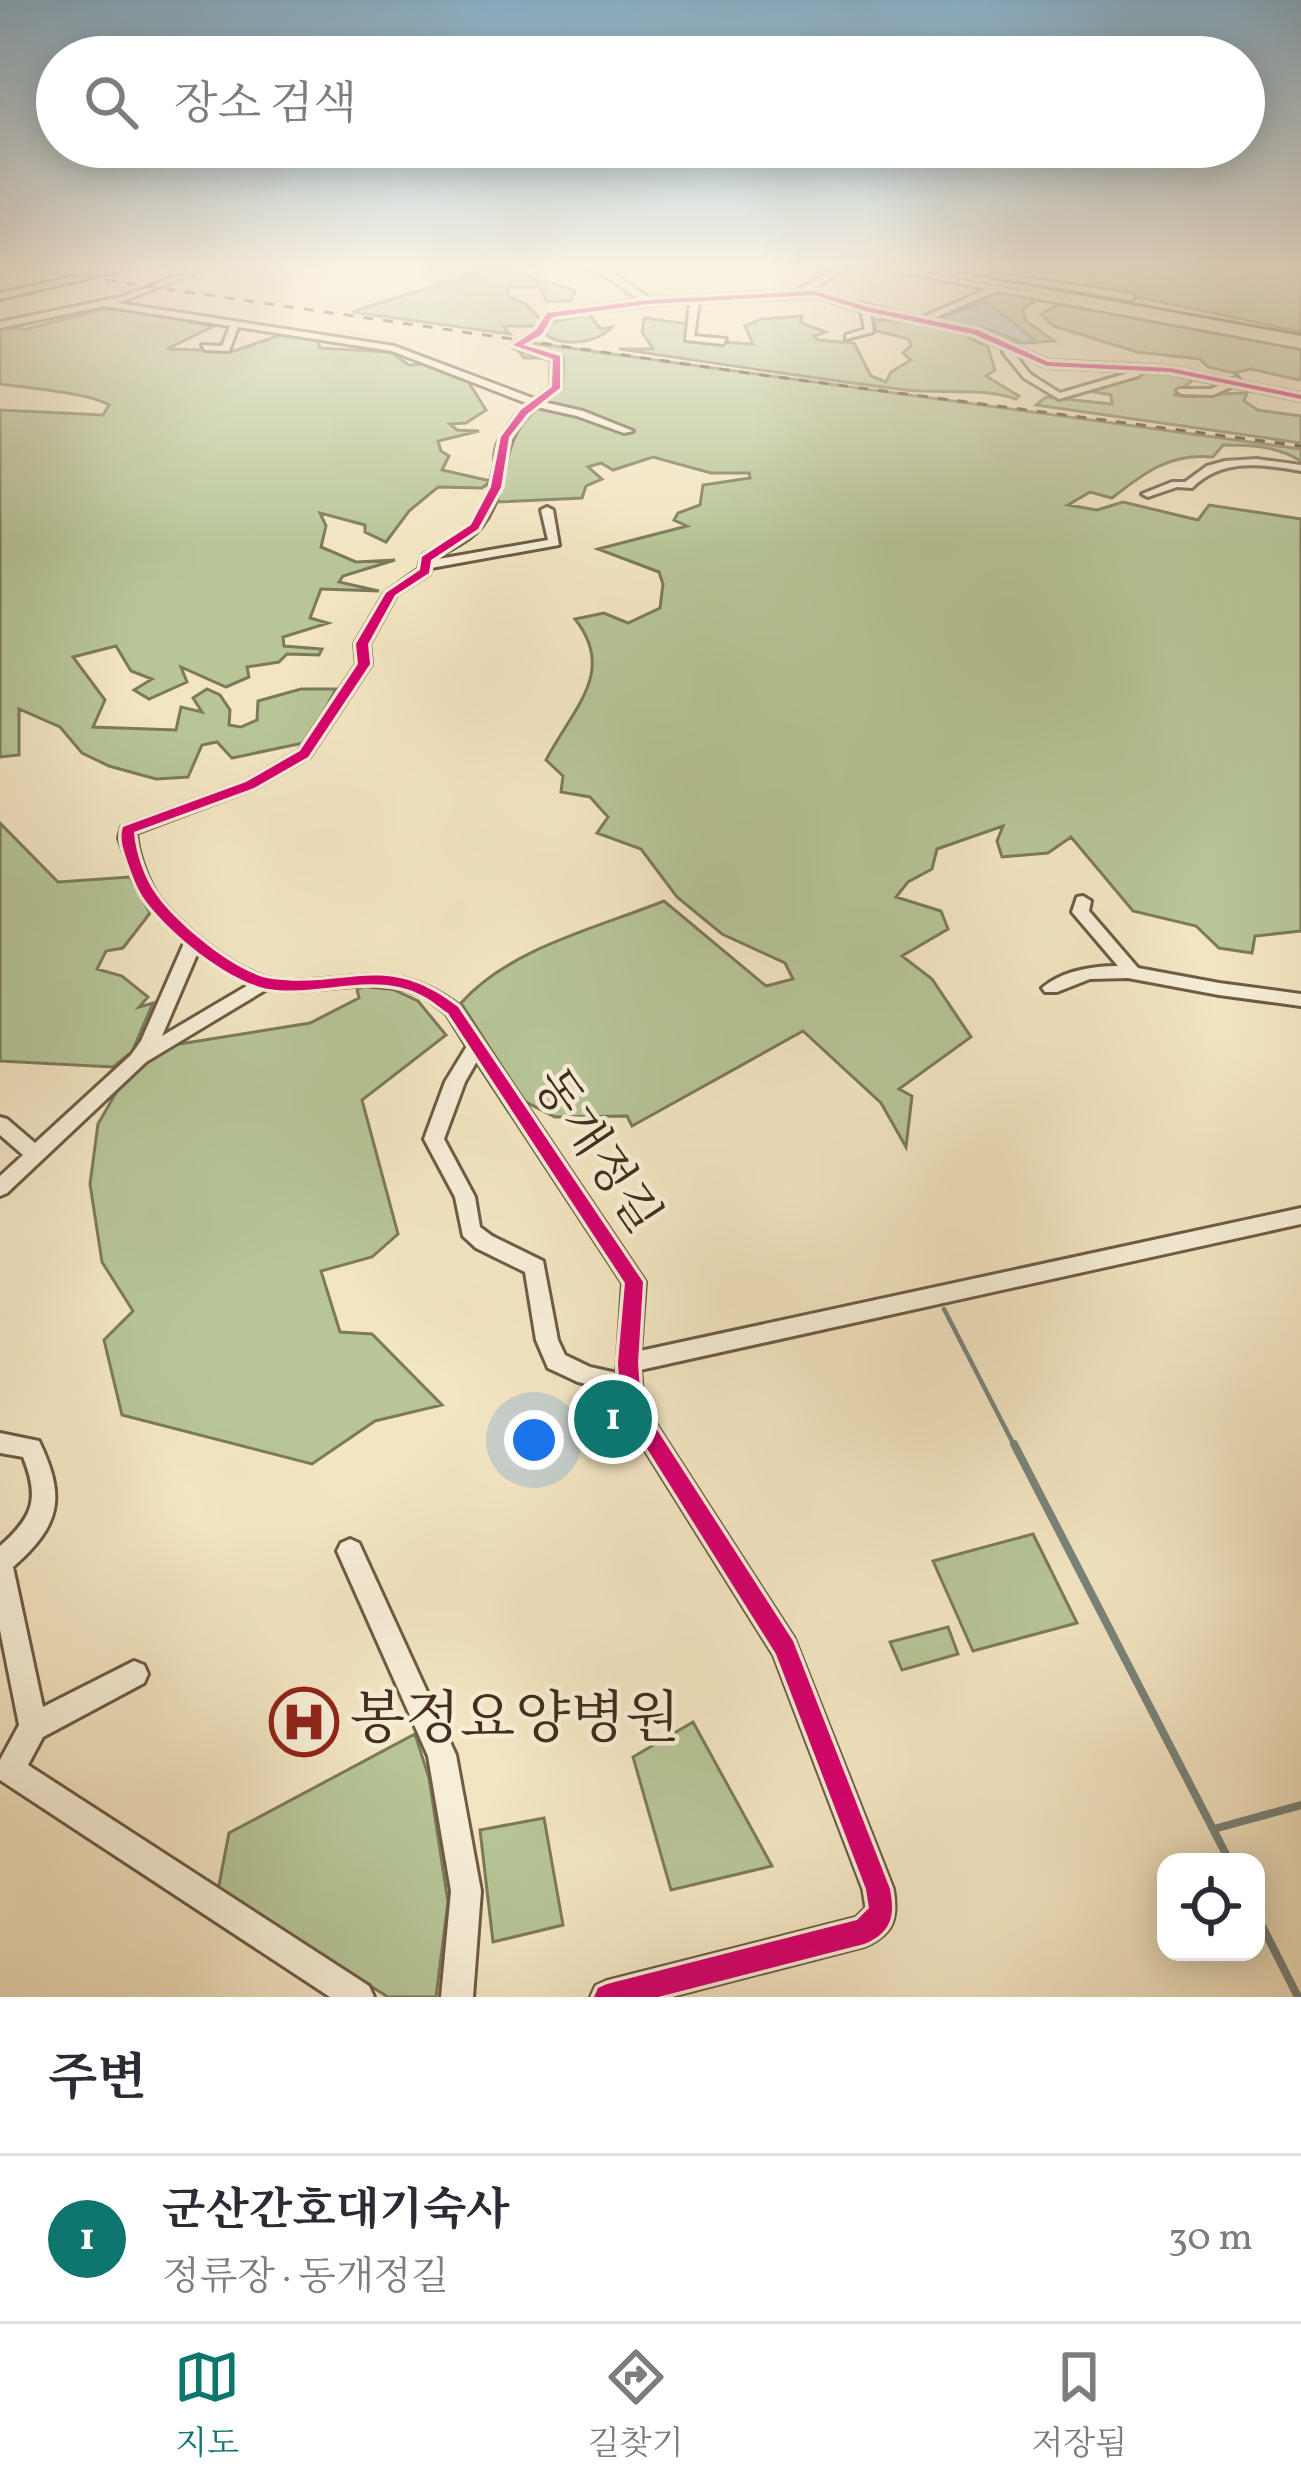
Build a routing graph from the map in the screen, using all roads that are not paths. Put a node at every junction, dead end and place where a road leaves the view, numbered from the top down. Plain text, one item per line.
1 (421, 359) edge
2 (557, 359) edge
3 (1013, 359) edge
4 (1034, 359) edge
5 (1155, 369) junction
6 (1234, 381) junction
7 (1301, 384) edge
8 (1182, 391) dead end
9 (1292, 392) edge
10 (535, 403) junction
11 (628, 431) dead end
12 (1301, 468) edge
13 (1148, 494) dead end
14 (547, 510) dead end
15 (425, 565) junction
16 (1083, 901) dead end
17 (195, 939) junction
18 (1130, 969) junction
19 (265, 983) junction
20 (1051, 988) dead end
21 (1301, 1000) edge
22 (477, 1045) junction
23 (138, 1058) junction
24 (0, 1124) edge
25 (35, 1154) junction
26 (0, 1188) edge
27 (1301, 1216) edge
28 (628, 1374) junction
29 (0, 1443) edge
30 (350, 1551) dead end
31 (0, 1563) edge
32 (134, 1674) dead end
33 (33, 1727) junction
34 (5, 1767) edge
35 (358, 1997) edge
36 (457, 1997) edge
37 (607, 1997) edge

1 - 10 street
2 - 10 street
3 - 5 street
4 - 5 street
5 - 6 street
6 - 8 street
6 - 9 street
7 - 9 street
10 - 11 street
10 - 15 street
12 - 13 street
14 - 15 street
15 - 17 street
16 - 18 street
17 - 19 street
17 - 23 street
18 - 20 street
18 - 21 street
19 - 22 street, 동개정길
19 - 23 street
22 - 28 street, 동개정길
22 - 28 street
23 - 25 street
24 - 25 street
25 - 26 street
27 - 28 street
28 - 37 street, 동개정길
29 - 31 street
30 - 36 street
31 - 33 street
32 - 33 street
33 - 34 street
34 - 35 street

